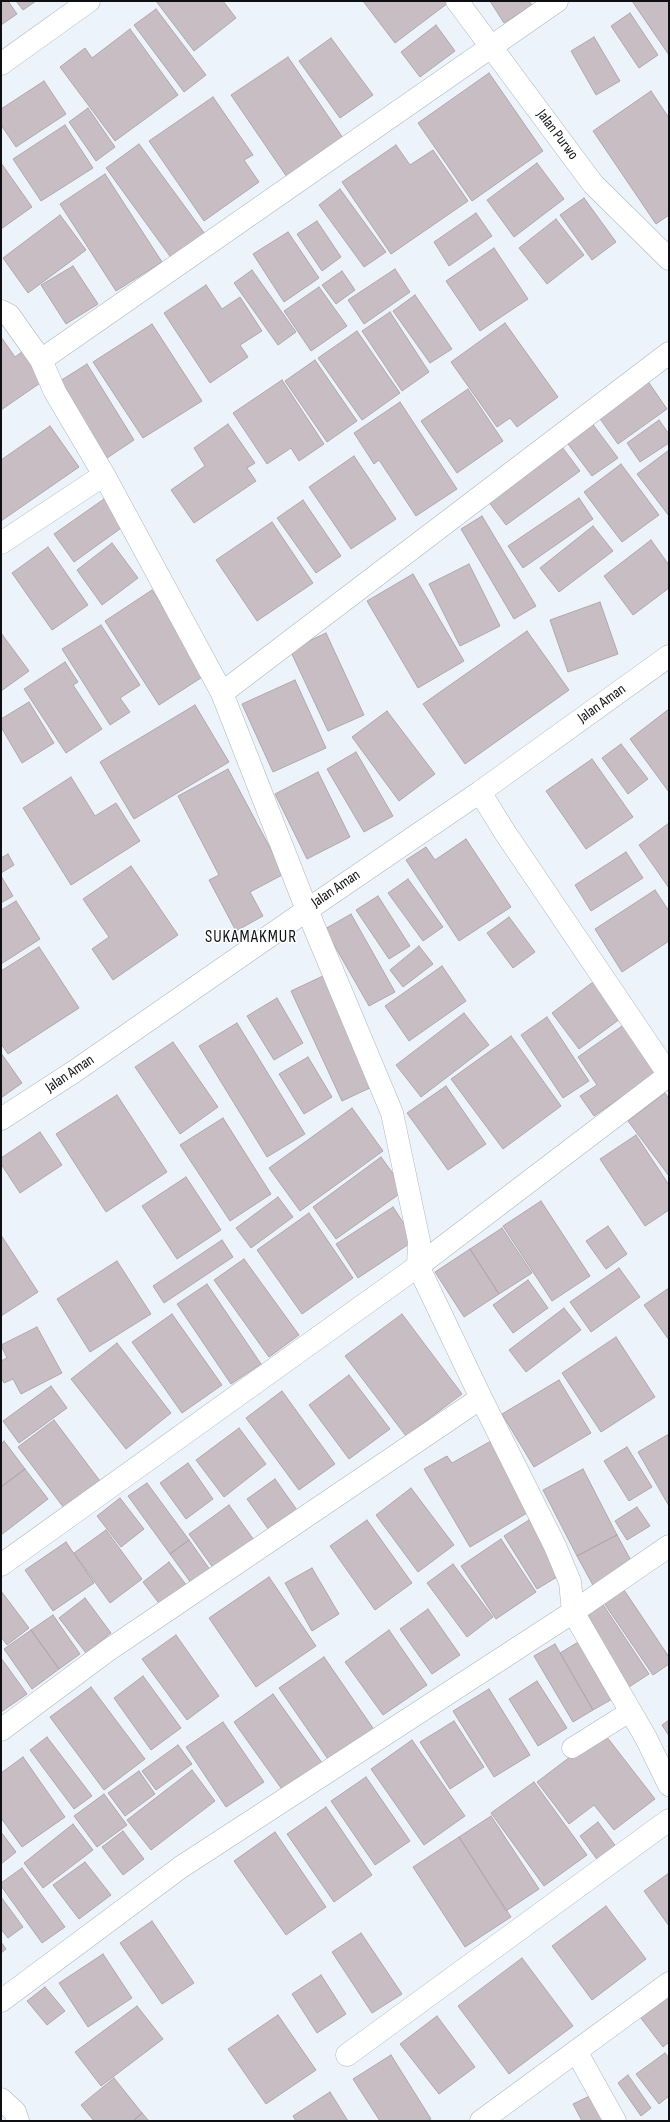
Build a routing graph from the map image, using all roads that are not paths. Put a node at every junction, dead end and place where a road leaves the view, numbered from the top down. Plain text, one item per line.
1 (89, 1) edge
2 (457, 1) edge
3 (557, 1) edge
4 (490, 48) junction
5 (1, 64) edge
6 (667, 252) edge
7 (1, 311) edge
8 (669, 354) edge
9 (41, 360) junction
10 (104, 475) junction
11 (1, 543) edge
12 (669, 656) edge
13 (222, 693) junction
14 (480, 792) junction
15 (307, 910) junction
16 (669, 1075) edge
17 (1, 1119) edge
18 (418, 1266) junction
19 (481, 1398) junction
20 (669, 1546) edge
21 (1, 1565) edge
22 (573, 1612) junction
23 (631, 1711) junction
24 (1, 1730) edge
25 (572, 1748) dead end
26 (669, 1784) edge
27 (669, 1820) edge
28 (669, 1983) edge
29 (1, 2000) edge
30 (576, 2051) junction
31 (347, 2055) dead end
32 (1, 2099) edge
33 (18, 2121) edge
34 (481, 2121) edge
35 (616, 2121) edge

1 - 5 street
2 - 4 street, Jalan Purwo
3 - 4 street
4 - 6 street, Jalan Purwo
4 - 9 street
7 - 9 street
8 - 13 street
9 - 10 street
10 - 11 street
10 - 13 street
12 - 14 street, Jalan Aman
13 - 15 street
14 - 15 street, Jalan Aman
14 - 16 street
15 - 17 street, Jalan Aman
15 - 18 street
16 - 18 street
18 - 19 street
18 - 21 street
19 - 22 street
19 - 24 street
20 - 22 street
22 - 23 street
22 - 29 street
23 - 25 lane
23 - 26 street
27 - 31 street
28 - 30 street
30 - 34 street
30 - 35 street
32 - 33 street

